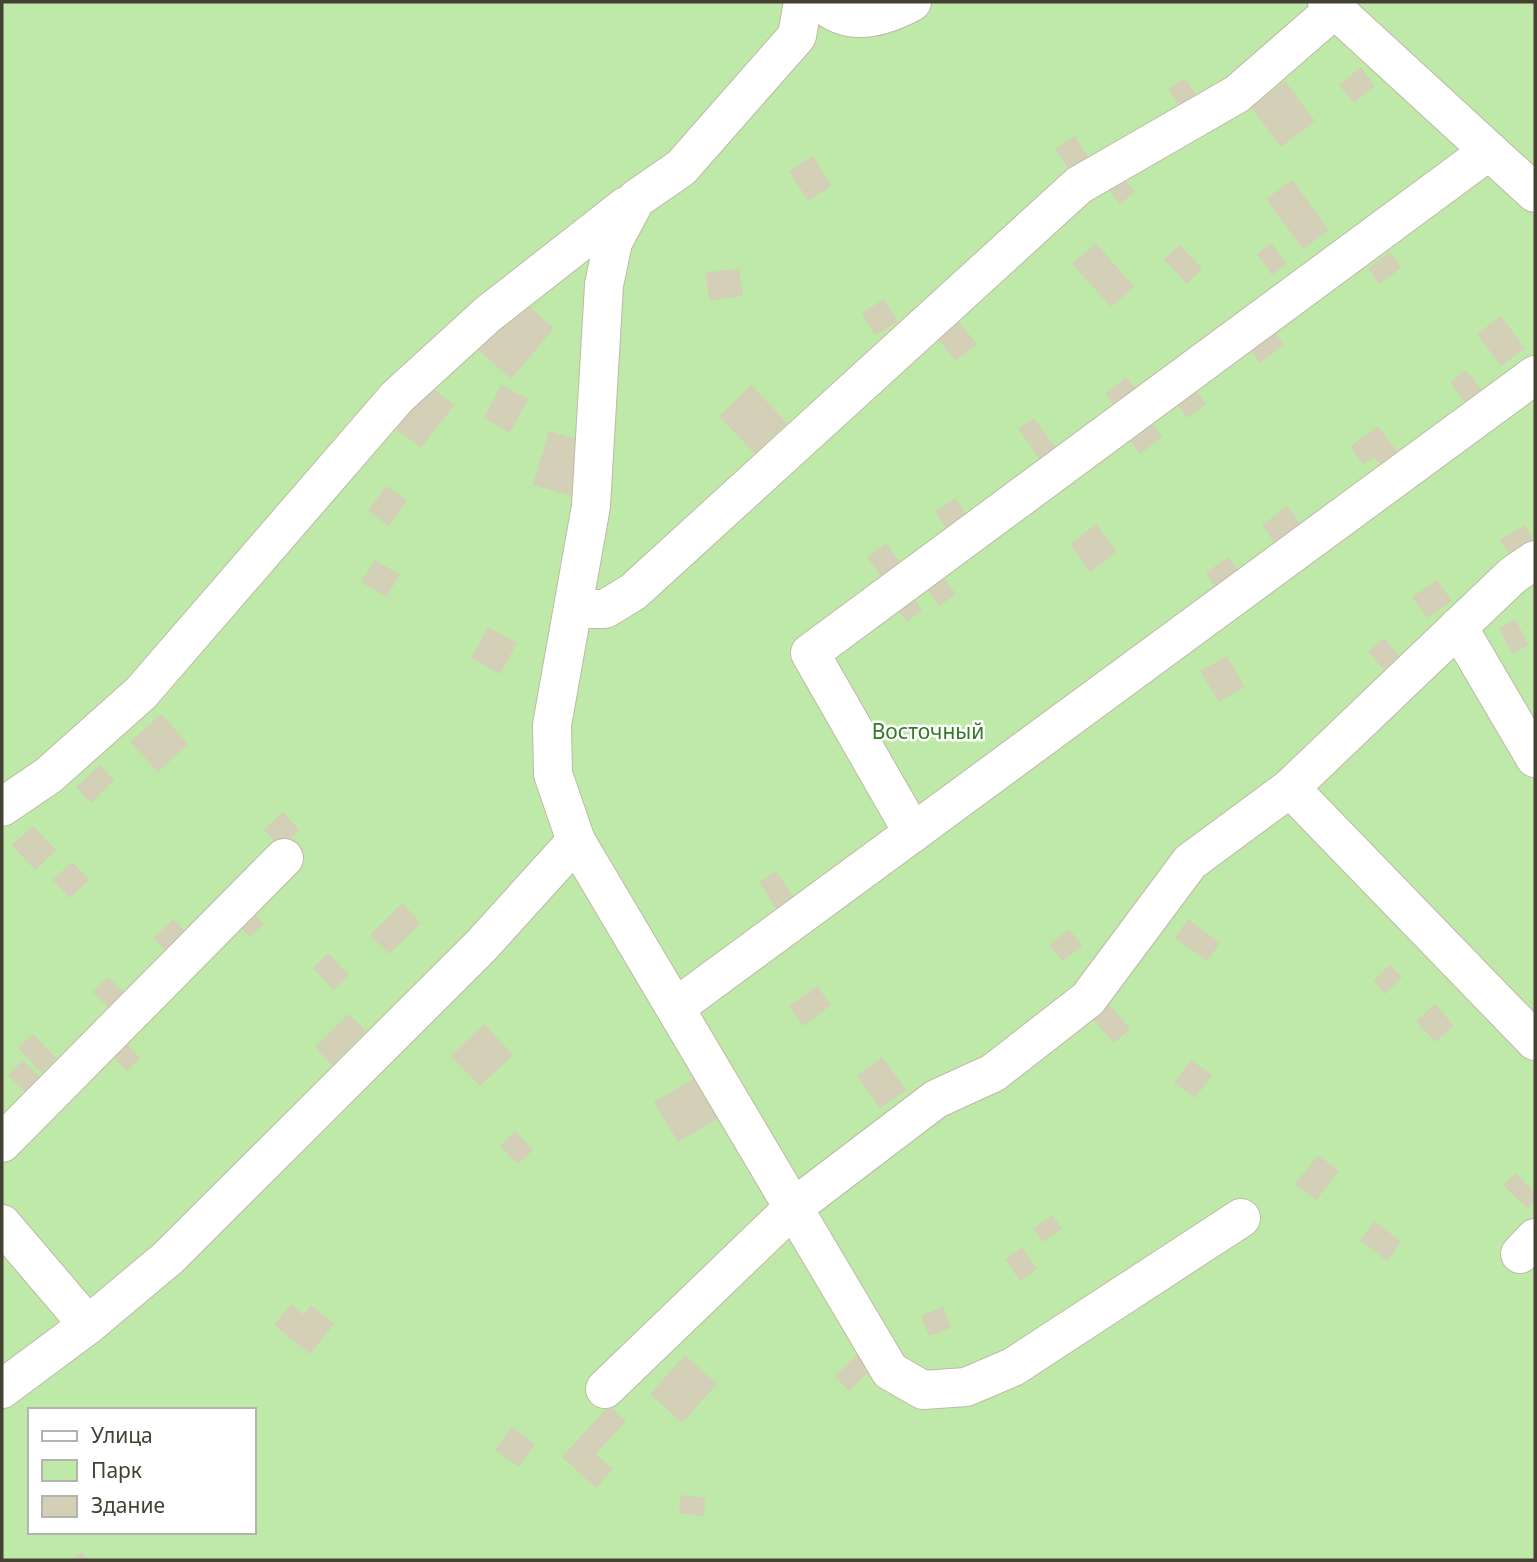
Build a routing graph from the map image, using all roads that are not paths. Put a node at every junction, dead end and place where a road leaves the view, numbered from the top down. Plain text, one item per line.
1 (803, 2) edge
2 (821, 2) edge
3 (912, 2) edge
4 (1332, 5) edge
5 (1489, 151) junction
6 (1535, 192) edge
7 (636, 199) junction
8 (1535, 375) edge
9 (1535, 560) edge
10 (573, 608) junction
11 (1458, 627) junction
12 (1535, 758) edge
13 (1290, 788) junction
14 (2, 807) edge
15 (913, 833) junction
16 (576, 841) junction
17 (284, 858) dead end
18 (676, 1007) junction
19 (1535, 1041) edge
20 (2, 1143) edge
21 (793, 1207) junction
22 (1241, 1218) dead end
23 (2, 1224) edge
24 (88, 1325) junction
25 (2, 1389) edge
26 (605, 1390) dead end

1 - 7 lane
2 - 3 lane
4 - 5 lane
4 - 10 lane
5 - 6 lane
5 - 15 lane
7 - 10 lane
7 - 14 lane
8 - 15 lane
9 - 11 lane
10 - 16 lane
11 - 12 lane
11 - 13 lane
13 - 19 lane
13 - 21 lane
15 - 18 lane
16 - 18 lane
16 - 24 lane
17 - 20 lane
18 - 21 lane
21 - 22 lane
21 - 26 lane
23 - 24 lane
24 - 25 lane

